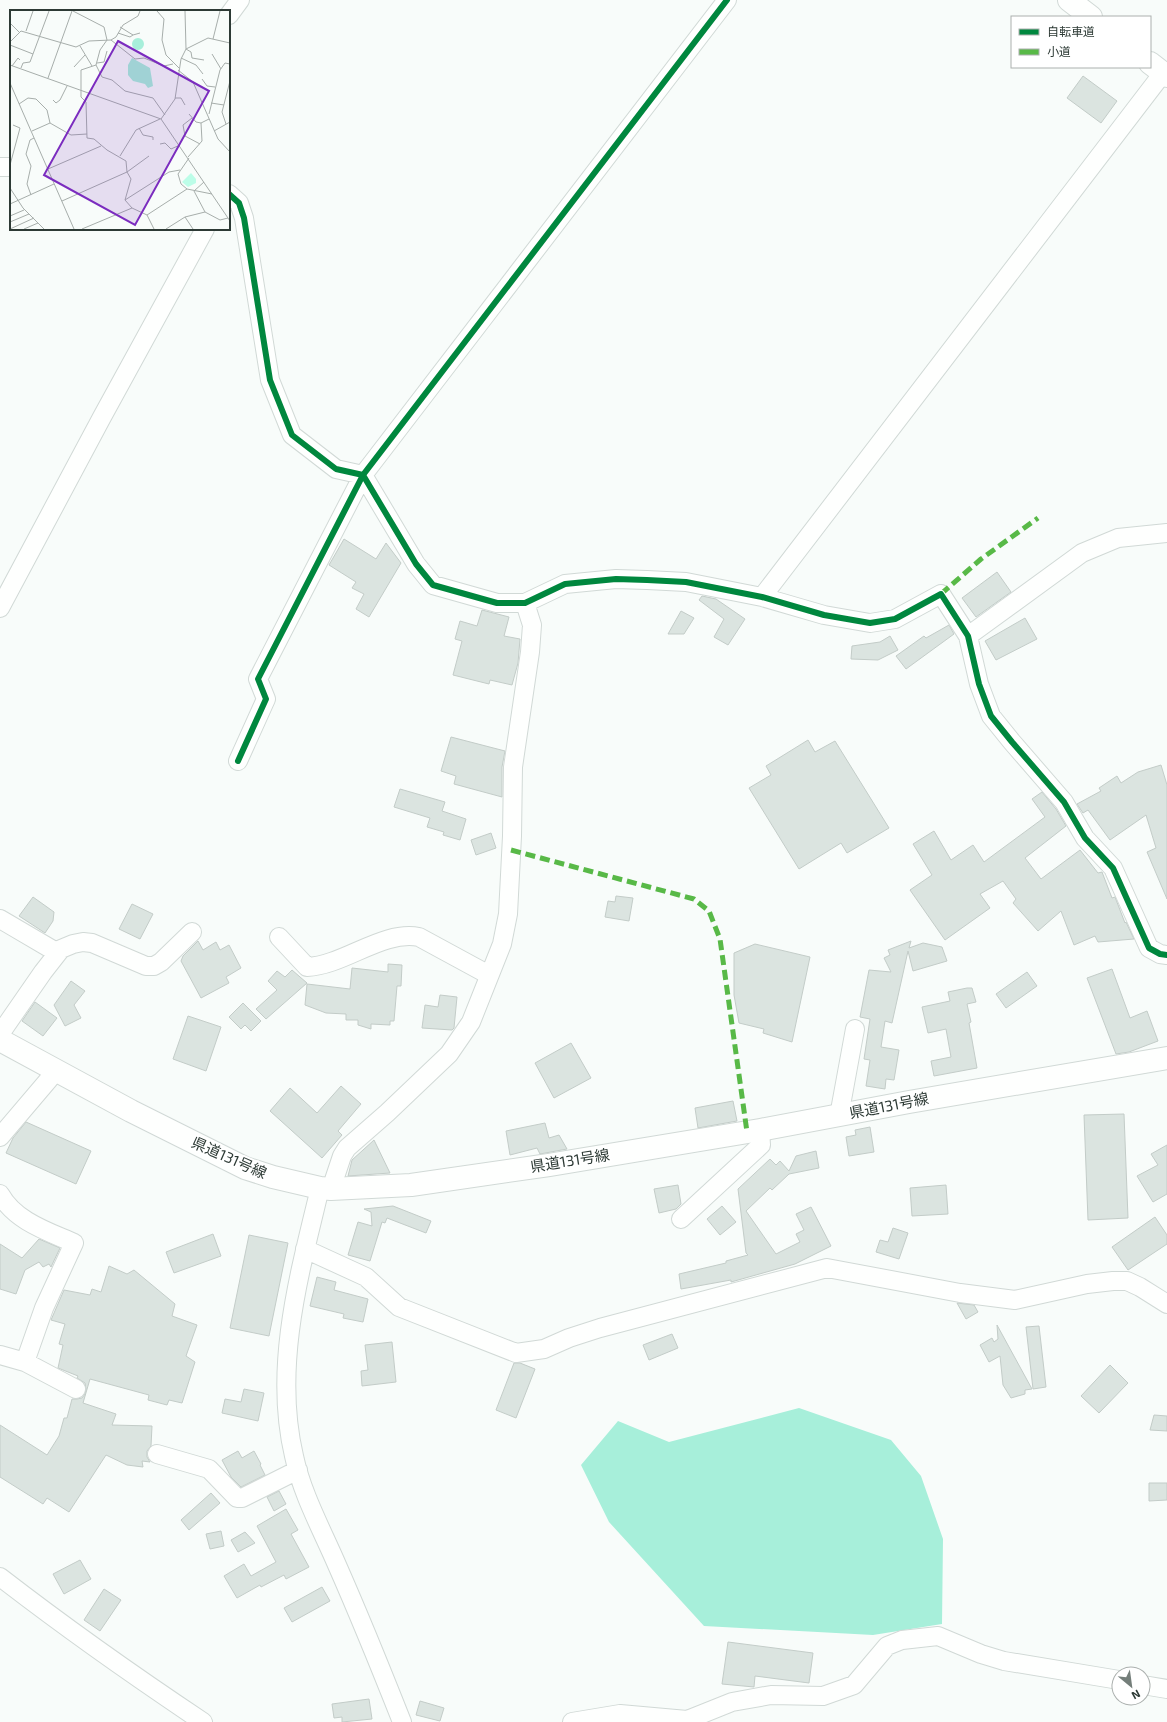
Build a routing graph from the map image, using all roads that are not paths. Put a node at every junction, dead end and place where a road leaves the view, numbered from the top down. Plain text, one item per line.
1 (240, 0) edge
2 (727, 0) edge
3 (1069, 0) edge
4 (230, 14) edge
5 (1090, 16) edge
6 (1160, 70) edge
7 (230, 195) edge
8 (204, 230) edge
9 (364, 475) junction
10 (1167, 533) edge
11 (762, 597) junction
12 (525, 603) junction
13 (0, 608) edge
14 (968, 636) junction
15 (238, 761) dead end
16 (0, 919) edge
17 (192, 932) dead end
18 (279, 937) dead end
19 (58, 953) junction
20 (1167, 955) edge
21 (489, 975) junction
22 (855, 1029) dead end
23 (0, 1034) edge
24 (0, 1040) edge
25 (1167, 1058) edge
26 (56, 1071) junction
27 (839, 1116) junction
28 (760, 1130) junction
29 (0, 1137) edge
30 (326, 1189) junction
31 (0, 1194) edge
32 (681, 1219) dead end
33 (305, 1248) junction
34 (1167, 1304) edge
35 (0, 1355) edge
36 (25, 1362) junction
37 (76, 1389) dead end
38 (157, 1454) dead end
39 (298, 1470) junction
40 (0, 1577) edge
41 (1111, 1679) edge
42 (1151, 1686) edge
43 (1167, 1689) edge
44 (203, 1722) edge
45 (402, 1722) edge
46 (572, 1722) edge

1 - 4 street
2 - 9 street
3 - 5 main road
6 - 11 street
7 - 9 street
8 - 13 street
9 - 12 street
9 - 15 street
10 - 14 street
11 - 12 street
11 - 14 street
12 - 21 street
14 - 20 street
16 - 19 street
17 - 19 street
18 - 21 street
19 - 23 street
21 - 30 street
22 - 27 street
24 - 26 main road, 県道131号線
25 - 27 main road, 県道131号線
26 - 29 street
26 - 30 main road, 県道131号線
27 - 28 main road, 県道131号線
28 - 30 main road, 県道131号線
28 - 32 street
30 - 33 street
31 - 36 street
33 - 34 street
33 - 39 street
35 - 36 street
36 - 37 street
38 - 39 street
39 - 45 street
40 - 44 street
41 - 46 street
42 - 43 street

